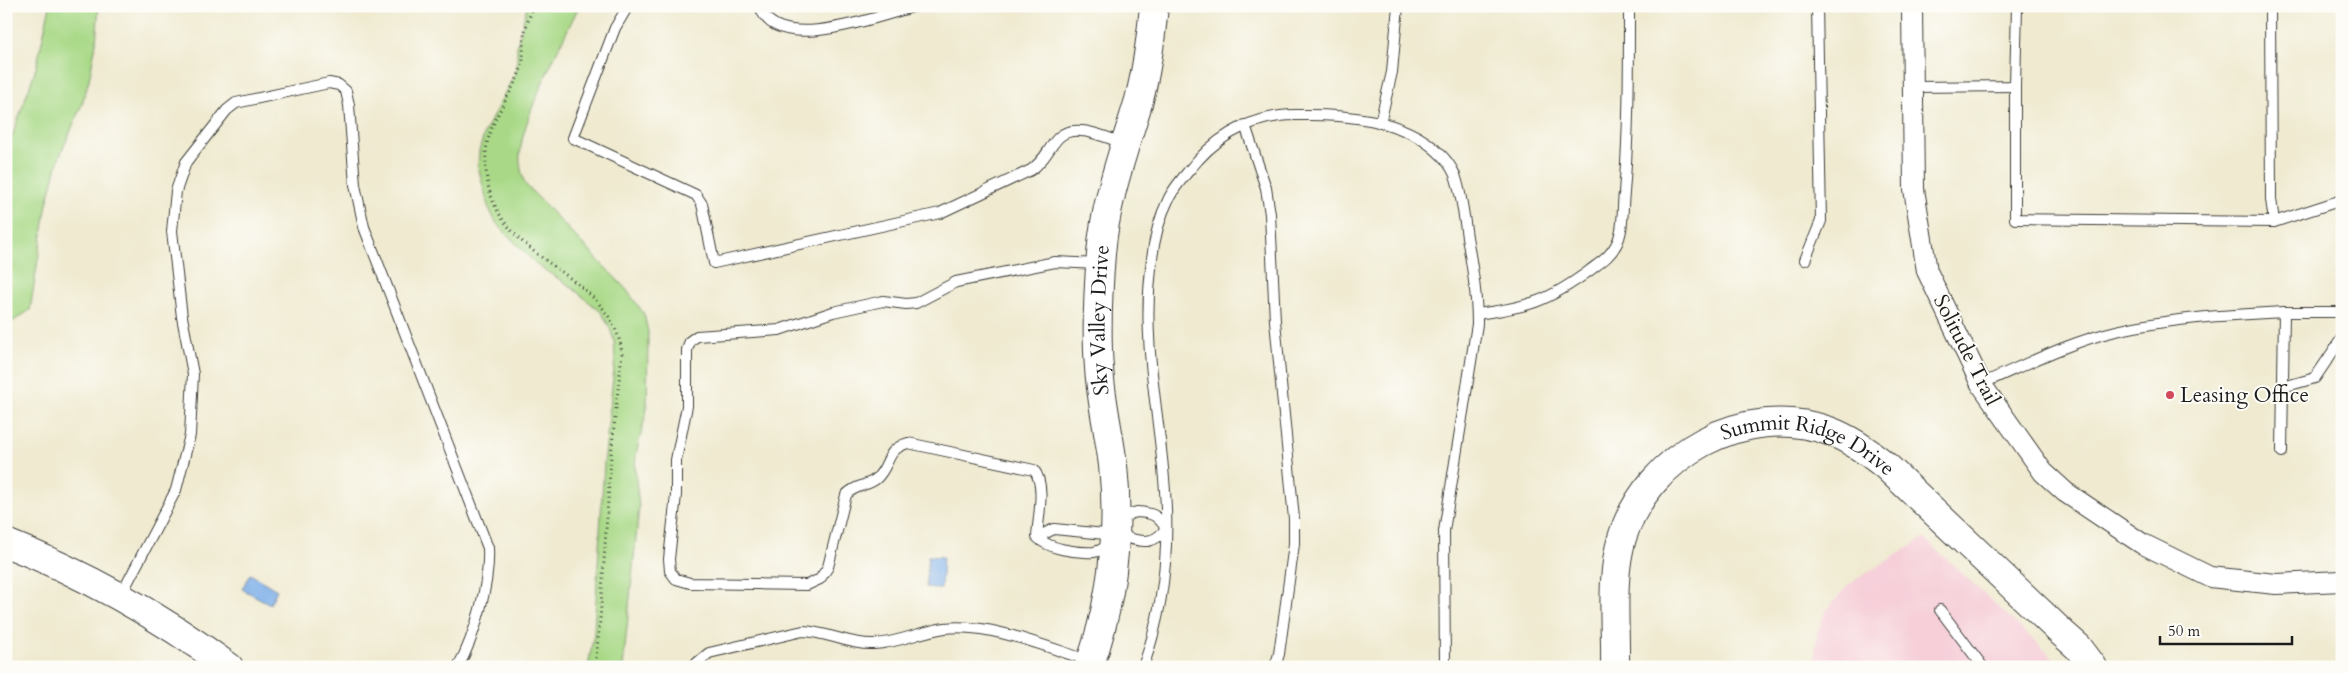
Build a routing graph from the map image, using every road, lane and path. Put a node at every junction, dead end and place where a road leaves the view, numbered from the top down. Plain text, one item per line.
1 (533, 6) edge
2 (628, 6) edge
3 (760, 6) edge
4 (916, 6) edge
5 (1154, 6) edge
6 (1398, 6) edge
7 (1629, 6) edge
8 (1817, 6) edge
9 (1912, 6) edge
10 (2017, 6) edge
11 (2270, 6) edge
12 (2015, 86) junction
13 (1914, 87) junction
14 (1380, 123) junction
15 (1245, 125) junction
16 (1125, 144) junction
17 (2342, 200) edge
18 (2274, 222) junction
19 (1805, 260) dead end
20 (1100, 264) junction
21 (2284, 312) junction
22 (2342, 312) edge
23 (1477, 314) junction
24 (2342, 338) edge
25 (1981, 384) junction
26 (2283, 387) junction
27 (2282, 452) dead end
28 (1166, 528) junction
29 (1115, 532) junction
30 (1036, 537) junction
31 (6, 543) edge
32 (2342, 581) edge
33 (120, 597) junction
34 (1940, 610) dead end
35 (1090, 664) edge
36 (229, 667) edge
37 (458, 667) edge
38 (595, 667) edge
39 (692, 667) edge
40 (1143, 667) edge
41 (1275, 667) edge
42 (1445, 667) edge
43 (1615, 667) edge
44 (1984, 667) edge
45 (2093, 667) edge

1 - 38 path
2 - 16 lane
3 - 4 lane
5 - 16 street, Sky Valley Drive
6 - 14 lane
7 - 23 lane
8 - 19 lane
9 - 13 street, Solitude Trail
10 - 12 lane
11 - 18 lane
12 - 13 lane
12 - 18 lane
13 - 25 street, Solitude Trail
14 - 15 lane
14 - 23 lane
15 - 28 lane
15 - 41 lane
16 - 20 street, Sky Valley Drive
17 - 18 lane
20 - 29 street, Sky Valley Drive
20 - 30 lane
21 - 22 lane
21 - 25 lane
21 - 26 lane
23 - 42 lane
24 - 26 lane
25 - 32 street, Solitude Trail
26 - 27 lane
28 - 29 lane
28 - 29 lane
28 - 40 lane
29 - 30 lane
29 - 30 lane
29 - 35 street, Sky Valley Drive
31 - 33 street
33 - 36 street
33 - 37 lane
34 - 44 lane
35 - 39 lane
43 - 45 street, Summit Ridge Drive

